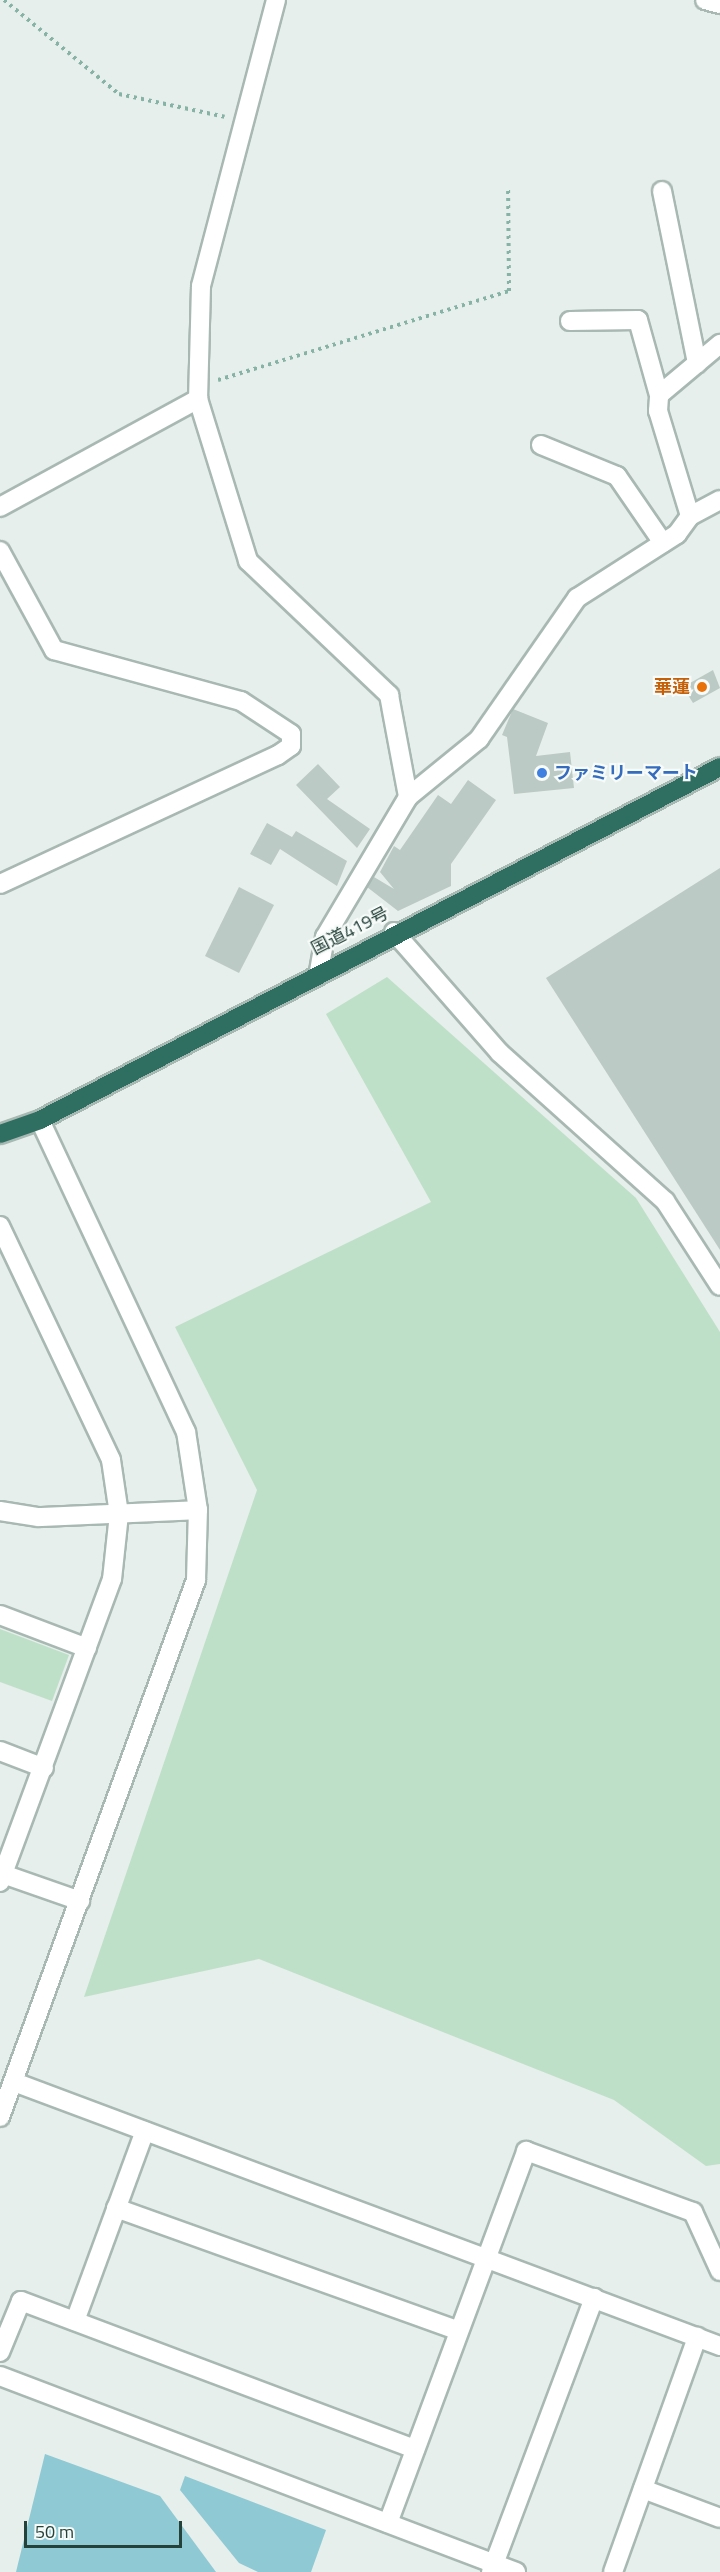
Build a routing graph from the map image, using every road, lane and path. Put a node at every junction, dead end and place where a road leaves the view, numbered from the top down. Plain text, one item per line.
1 (4, 0) edge
2 (276, 0) edge
3 (705, 0) edge
4 (720, 4) edge
5 (243, 120) junction
6 (508, 186) dead end
7 (662, 191) dead end
8 (570, 321) dead end
9 (720, 344) edge
10 (697, 363) junction
11 (198, 392) junction
12 (659, 395) junction
13 (541, 444) dead end
14 (720, 500) edge
15 (0, 507) edge
16 (690, 516) junction
17 (663, 543) junction
18 (0, 551) edge
19 (720, 767) edge
20 (408, 797) junction
21 (0, 884) edge
22 (394, 932) junction
23 (319, 971) junction
24 (40, 1120) junction
25 (0, 1134) edge
26 (0, 1226) edge
27 (720, 1286) edge
28 (198, 1510) junction
29 (0, 1511) edge
30 (119, 1514) junction
31 (0, 1615) edge
32 (87, 1648) junction
33 (0, 1751) edge
34 (44, 1768) junction
35 (1, 1877) edge
36 (80, 1901) junction
37 (14, 2082) junction
38 (0, 2117) edge
39 (145, 2131) junction
40 (116, 2208) junction
41 (487, 2257) junction
42 (720, 2271) edge
43 (594, 2298) junction
44 (75, 2321) junction
45 (459, 2331) junction
46 (697, 2337) junction
47 (720, 2346) edge
48 (0, 2352) edge
49 (0, 2376) edge
50 (415, 2449) junction
51 (643, 2489) junction
52 (720, 2517) edge
53 (388, 2523) junction
54 (492, 2568) edge
55 (516, 2572) edge
56 (613, 2572) edge

1 - 5 path
2 - 5 street
3 - 4 street
5 - 11 street
6 - 11 path
7 - 10 street
8 - 12 street
9 - 10 street
10 - 12 street
11 - 15 street
11 - 20 street
12 - 16 street
13 - 17 street
14 - 16 street
16 - 17 street
17 - 20 street
18 - 21 street
19 - 22 highway, 国道419号
20 - 23 street
22 - 23 highway, 国道419号
22 - 27 street
23 - 24 highway, 国道419号
24 - 25 highway, 国道419号
24 - 28 street
26 - 30 street
28 - 30 street
28 - 36 street
29 - 30 street
30 - 32 street
31 - 32 street
32 - 34 street
33 - 34 street
34 - 35 street
35 - 36 street
36 - 37 street
37 - 38 street
37 - 39 street
39 - 40 street
39 - 41 street
40 - 44 street
40 - 45 street
41 - 42 street
41 - 43 street
41 - 45 street
43 - 46 street
43 - 54 street
44 - 48 street
44 - 50 street
45 - 50 street
46 - 47 street
46 - 51 street
49 - 53 street
50 - 53 street
51 - 52 street
51 - 56 street
53 - 54 street
54 - 55 street

